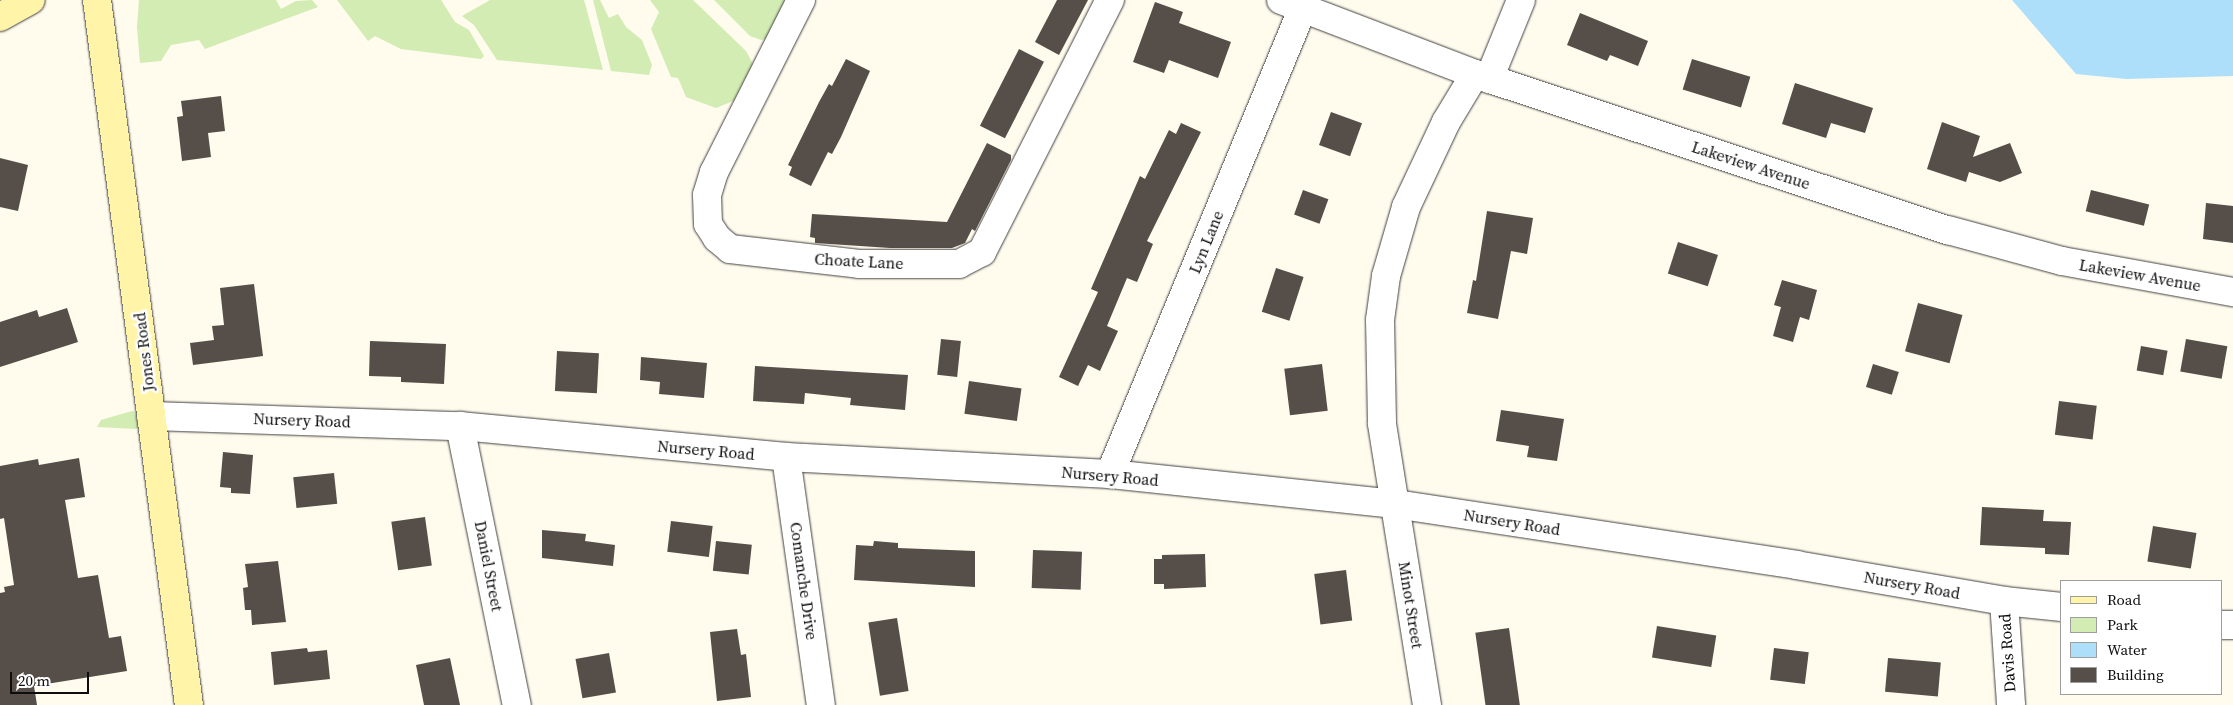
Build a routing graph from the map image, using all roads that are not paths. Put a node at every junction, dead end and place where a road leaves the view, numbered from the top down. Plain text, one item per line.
1 (31, 0) edge
2 (97, 0) edge
3 (802, 0) edge
4 (1110, 0) edge
5 (1521, 0) edge
6 (1291, 5) edge
7 (0, 17) edge
8 (1482, 77) junction
9 (2233, 292) edge
10 (151, 416) junction
11 (460, 426) junction
12 (786, 457) junction
13 (1110, 474) junction
14 (1395, 504) junction
15 (2004, 601) junction
16 (2060, 607) edge
17 (189, 705) edge
18 (517, 705) edge
19 (821, 705) edge
20 (1427, 705) edge
21 (2011, 705) edge

1 - 7 main road
2 - 10 main road, Jones Road
3 - 4 street, Choate Lane
5 - 8 street, Minot Street
6 - 8 street, Lakeview Avenue
6 - 13 street, Lyn Lane
8 - 9 street, Lakeview Avenue
8 - 14 street, Minot Street
10 - 11 street, Nursery Road
10 - 17 main road, Jones Road
11 - 12 street, Nursery Road
11 - 18 street, Daniel Street
12 - 13 street, Nursery Road
12 - 19 street, Comanche Drive
13 - 14 street, Nursery Road
14 - 15 street, Nursery Road
14 - 20 street, Minot Street
15 - 16 street, Nursery Road
15 - 21 street, Davis Road

